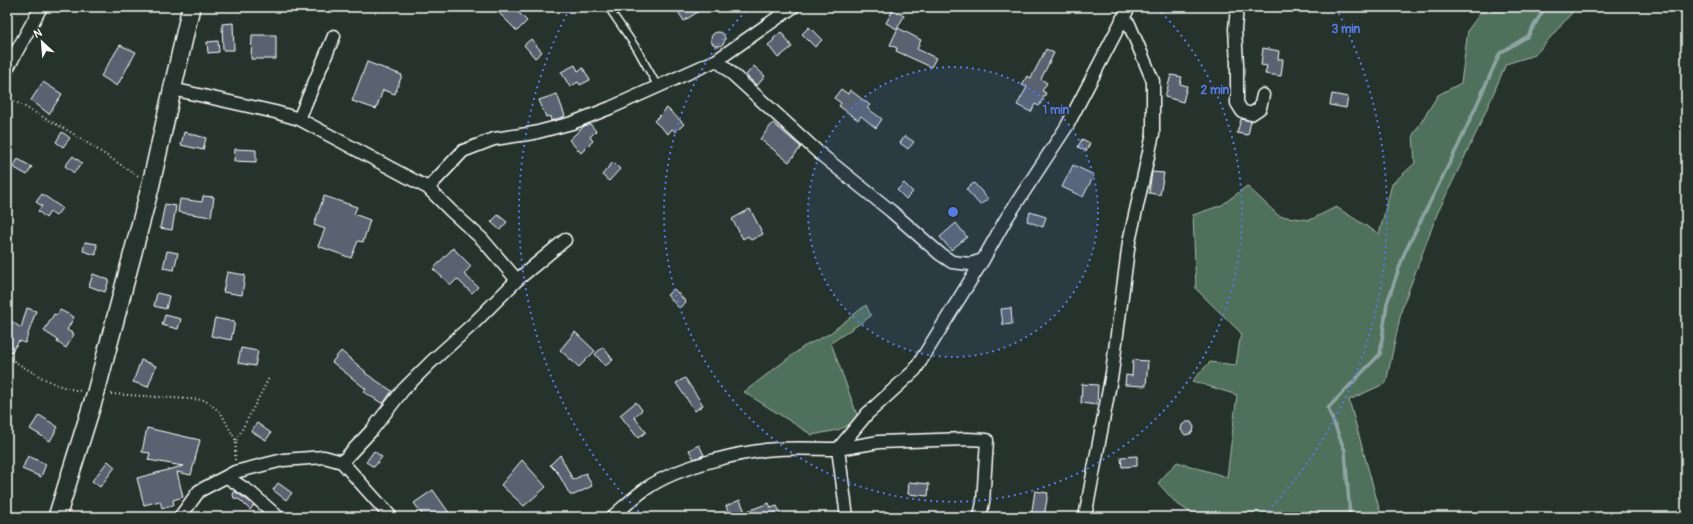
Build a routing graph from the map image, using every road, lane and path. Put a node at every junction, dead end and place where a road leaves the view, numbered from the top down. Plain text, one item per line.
1 (42, 7) edge
2 (191, 7) edge
3 (608, 7) edge
4 (793, 7) edge
5 (1128, 7) edge
6 (1237, 7) edge
7 (1122, 20) junction
8 (334, 36) dead end
9 (717, 60) junction
10 (7, 69) edge
11 (658, 87) junction
12 (172, 89) junction
13 (1264, 94) dead end
14 (7, 97) edge
15 (299, 119) junction
16 (151, 183) junction
17 (428, 188) junction
18 (565, 240) dead end
19 (983, 260) junction
20 (517, 280) junction
21 (7, 357) edge
22 (269, 378) dead end
23 (96, 392) junction
24 (236, 441) junction
25 (838, 448) junction
26 (342, 462) junction
27 (231, 474) junction
28 (57, 517) edge
29 (180, 517) edge
30 (278, 517) edge
31 (392, 517) edge
32 (612, 517) edge
33 (847, 517) edge
34 (980, 517) edge
35 (1085, 517) edge

1 - 10 street
2 - 12 main road
3 - 11 lane
4 - 9 street
5 - 7 street
6 - 13 street
7 - 19 street
7 - 35 street
8 - 15 street
9 - 11 street
9 - 19 street
11 - 17 street
12 - 15 street
12 - 16 main road
14 - 16 path
15 - 17 street
16 - 23 main road
17 - 20 street
18 - 20 street
19 - 25 street
20 - 26 street
21 - 23 path
22 - 24 path
23 - 24 path
23 - 28 main road
24 - 27 path
25 - 32 street
25 - 33 street
25 - 34 street
26 - 27 street
26 - 31 street
27 - 29 street
27 - 30 street

